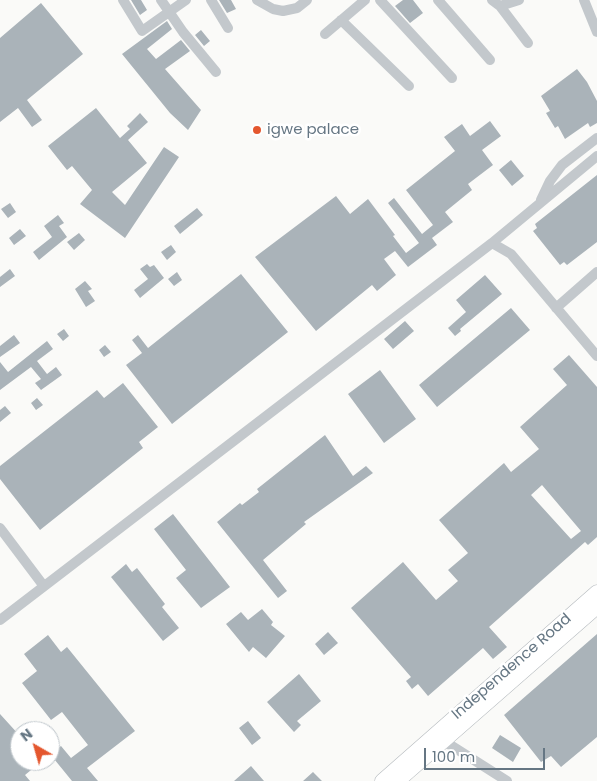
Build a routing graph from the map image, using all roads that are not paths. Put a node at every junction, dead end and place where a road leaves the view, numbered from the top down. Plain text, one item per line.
1 (123, 0) edge
2 (161, 0) edge
3 (186, 0) edge
4 (211, 0) edge
5 (258, 0) edge
6 (307, 0) edge
7 (364, 0) edge
8 (380, 0) edge
9 (438, 0) edge
10 (519, 0) edge
11 (584, 0) edge
12 (496, 3) edge
13 (169, 12) junction
14 (341, 20) junction
15 (228, 28) dead end
16 (597, 32) edge
17 (325, 34) dead end
18 (528, 43) dead end
19 (490, 60) dead end
20 (216, 72) dead end
21 (452, 78) dead end
22 (409, 86) dead end
23 (597, 138) edge
24 (597, 156) edge
25 (539, 203) junction
26 (492, 243) junction
27 (597, 272) edge
28 (556, 308) junction
29 (597, 356) edge
30 (0, 528) edge
31 (43, 585) junction
32 (597, 592) edge
33 (597, 607) edge
34 (0, 620) edge
35 (444, 740) junction
36 (403, 779) edge
37 (382, 781) edge
38 (507, 781) edge

1 - 13 street
2 - 13 street
3 - 13 street
4 - 15 street
5 - 6 street
7 - 14 street
8 - 21 street
9 - 19 street
10 - 12 street
11 - 16 street
12 - 18 street
13 - 20 street
14 - 17 street
14 - 22 street
23 - 25 street
24 - 25 street
25 - 26 street
26 - 28 street
26 - 31 street
27 - 28 street
28 - 29 street
30 - 31 street
31 - 34 street
32 - 37 main road, Independence Road
33 - 35 main road, Independence Road
35 - 36 main road, Independence Road
35 - 38 street

